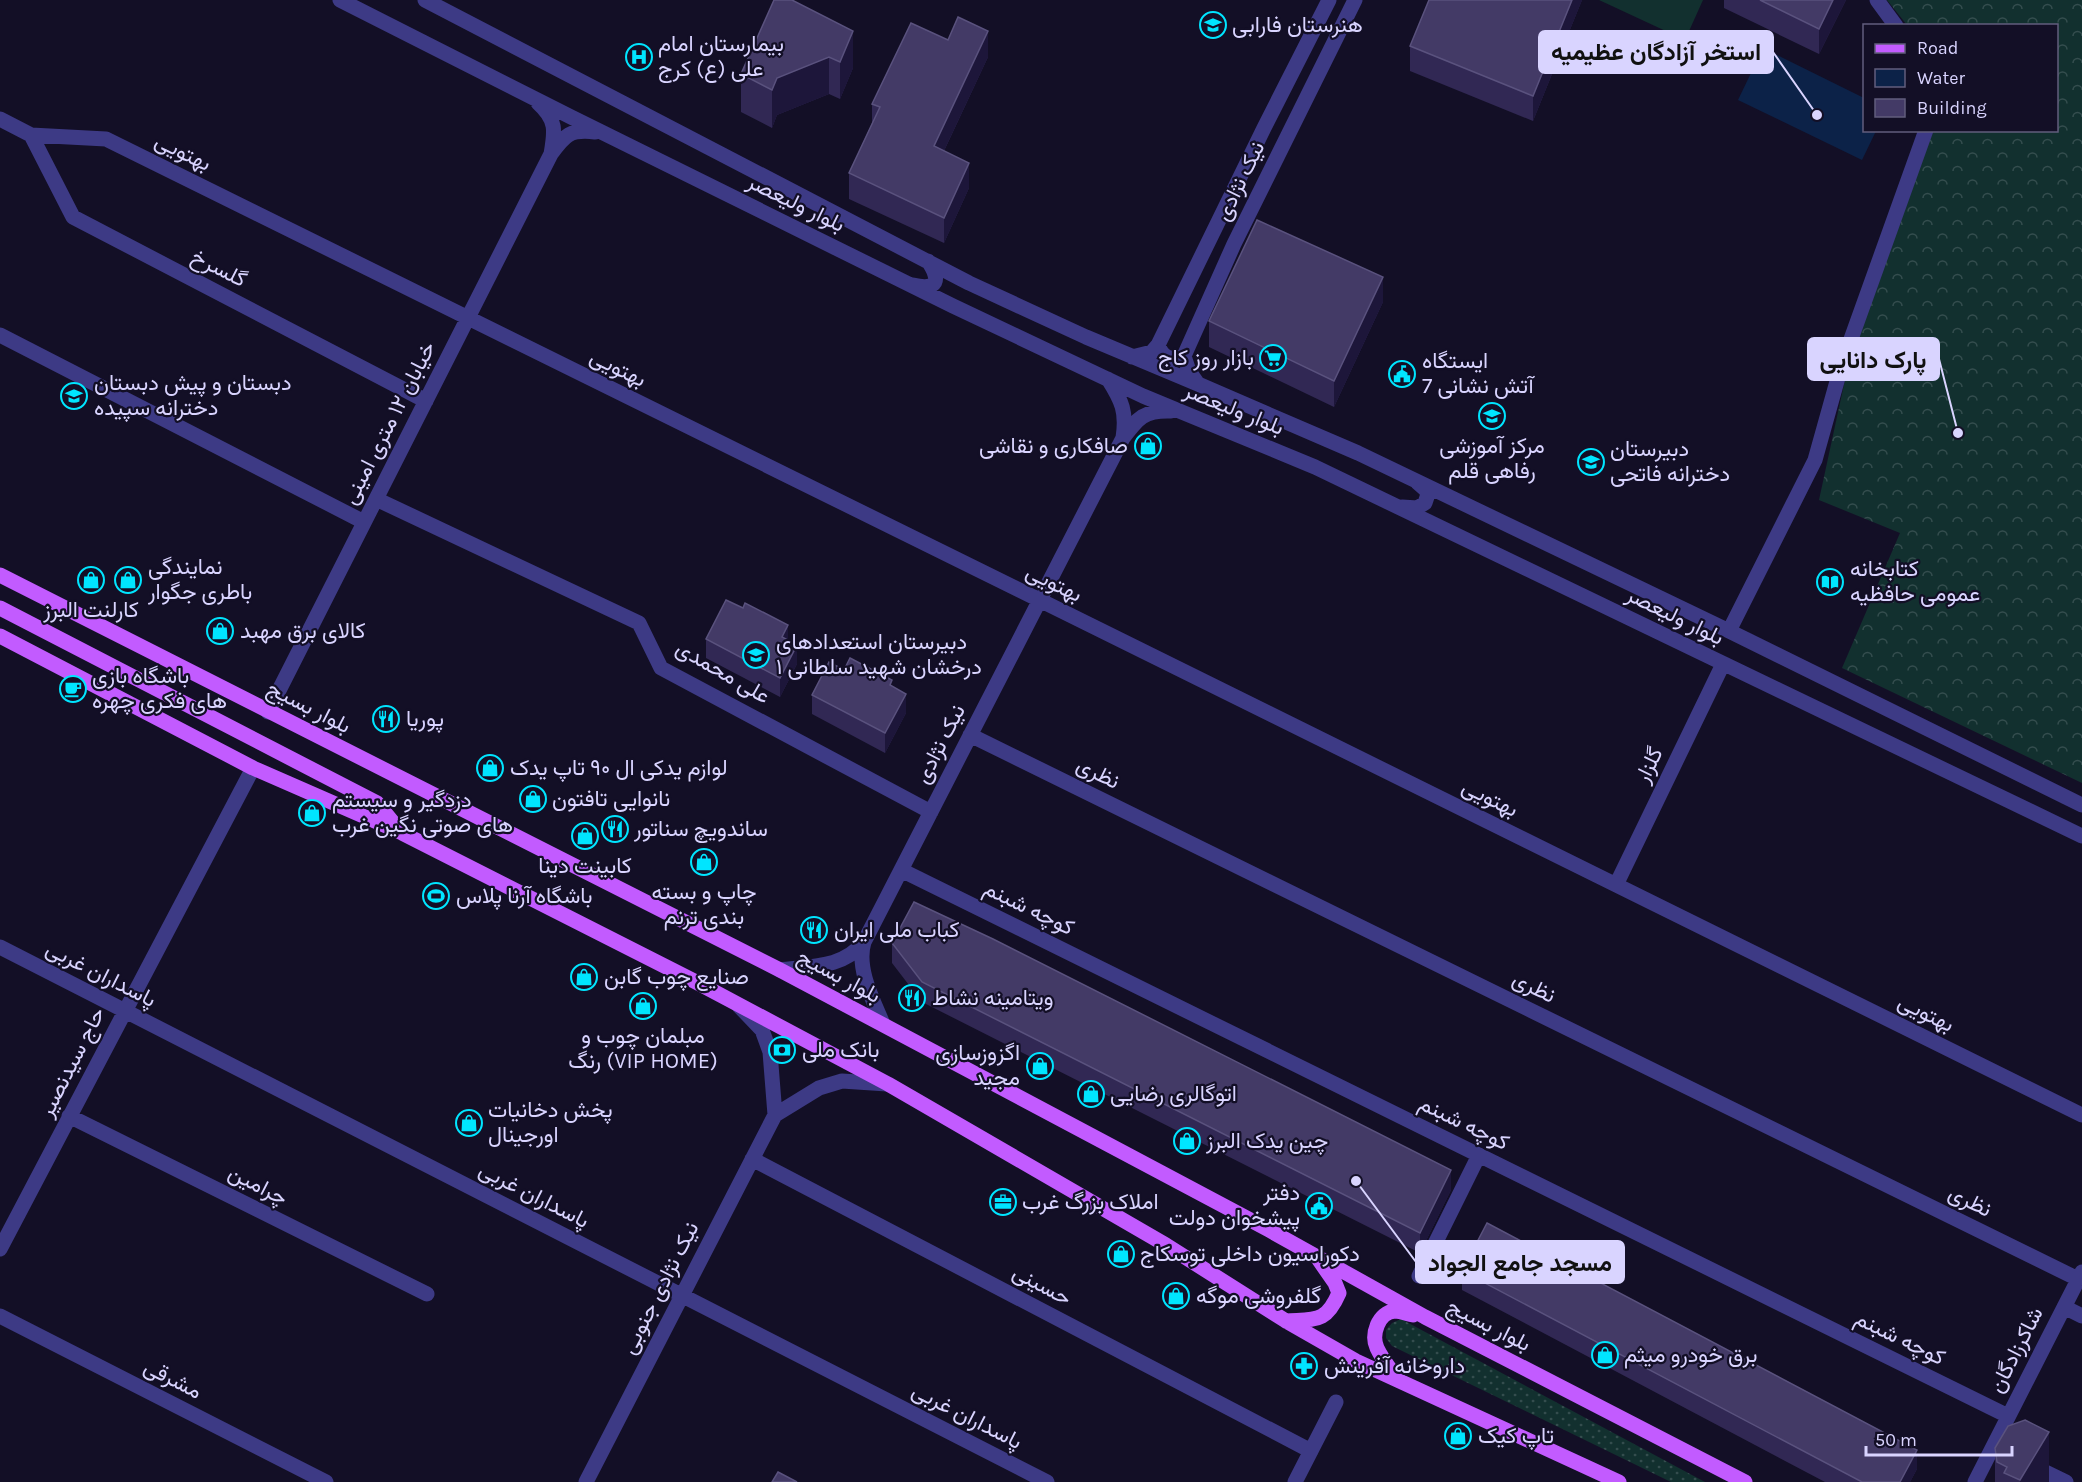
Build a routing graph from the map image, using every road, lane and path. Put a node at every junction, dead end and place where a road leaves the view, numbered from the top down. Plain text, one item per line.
1 (340, 0) edge
2 (425, 0) edge
3 (1329, 0) edge
4 (1355, 0) edge
5 (1877, 0) edge
6 (1895, 24) edge
7 (531, 97) junction
8 (0, 119) edge
9 (1925, 132) edge
10 (604, 133) junction
11 (31, 135) junction
12 (551, 154) junction
13 (1211, 235) junction
14 (1234, 244) junction
15 (928, 261) junction
16 (969, 283) junction
17 (910, 285) junction
18 (953, 306) junction
19 (467, 319) junction
20 (0, 335) edge
21 (1158, 345) junction
22 (1184, 356) junction
23 (1132, 357) junction
24 (1108, 379) junction
25 (1198, 384) junction
26 (426, 401) junction
27 (1182, 412) junction
28 (1123, 438) junction
29 (1412, 479) junction
30 (376, 499) junction
31 (1457, 500) junction
32 (1399, 507) junction
33 (364, 522) junction
34 (1442, 528) junction
35 (0, 575) edge
36 (1040, 601) junction
37 (0, 608) edge
38 (1729, 632) junction
39 (0, 636) edge
40 (1723, 664) junction
41 (268, 712) junction
42 (970, 735) junction
43 (252, 768) junction
44 (2082, 805) edge
45 (931, 812) junction
46 (402, 833) junction
47 (2082, 836) edge
48 (901, 870) junction
49 (1616, 885) junction
50 (864, 942) junction
51 (0, 948) edge
52 (780, 970) junction
53 (738, 1004) junction
54 (124, 1011) junction
55 (882, 1024) junction
56 (888, 1084) junction
57 (775, 1115) junction
58 (2082, 1115) edge
59 (69, 1116) junction
60 (1479, 1155) junction
61 (752, 1160) junction
62 (0, 1249) edge
63 (1315, 1255) junction
64 (1419, 1276) dead end
65 (2080, 1276) edge
66 (427, 1294) dead end
67 (682, 1296) junction
68 (2064, 1307) junction
69 (0, 1316) edge
70 (2082, 1316) edge
71 (1425, 1317) junction
72 (1287, 1321) junction
73 (1398, 1380) junction
74 (1336, 1402) dead end
75 (2008, 1416) junction
76 (1311, 1451) junction
77 (2003, 1451) junction
78 (326, 1482) edge
79 (586, 1482) edge
80 (1047, 1482) edge
81 (1295, 1482) edge
82 (1619, 1482) edge
83 (1745, 1482) edge
84 (1975, 1482) edge
85 (2066, 1482) edge

1 - 7 street, بلوار ولیعصر
2 - 15 street, بلوار ولیعصر
3 - 13 street, نیک نژادی
4 - 14 street, نیک نژادی
5 - 6 street
7 - 10 street, بلوار ولیعصر
7 - 12 street
8 - 11 street, بهتویی
9 - 38 street
10 - 12 street
10 - 17 street, بلوار ولیعصر
11 - 19 street, بهتویی
11 - 26 street, گلسرخ
12 - 19 street, خیابان ۱۲ متری امینی
13 - 14 street
13 - 21 street, نیک نژادی
14 - 22 street, نیک نژادی
15 - 16 street, بلوار ولیعصر
15 - 17 street
16 - 18 street
16 - 23 street, بلوار ولیعصر
17 - 18 street, بلوار ولیعصر
18 - 24 street, بلوار ولیعصر
19 - 26 street, خیابان ۱۲ متری امینی
19 - 36 street, بهتویی
20 - 33 street
21 - 22 street
21 - 23 street
22 - 25 street
23 - 25 street, بلوار ولیعصر
24 - 27 street, بلوار ولیعصر
24 - 28 street
25 - 29 street, بلوار ولیعصر
26 - 30 street, خیابان ۱۲ متری امینی
27 - 28 street
27 - 32 street, بلوار ولیعصر
28 - 36 street, نیک نژادی
29 - 31 street, بلوار ولیعصر
29 - 32 street
30 - 33 street, خیابان ۱۲ متری امینی
30 - 45 street, علی محمدی
31 - 34 street
31 - 38 street, بلوار ولیعصر
32 - 34 street, بلوار ولیعصر
33 - 41 street, خیابان ۱۲ متری امینی
34 - 40 street, بلوار ولیعصر
35 - 41 main road, بلوار بسیج
36 - 42 street, نیک نژادی
36 - 49 street, بهتویی
37 - 46 main road
38 - 44 street, بلوار ولیعصر
39 - 43 main road
40 - 47 street, بلوار ولیعصر
40 - 49 street, گلزار
41 - 52 main road, بلوار بسیج
42 - 45 street, نیک نژادی
42 - 65 street, نظری
43 - 46 main road
43 - 54 street, حاج سیدنصیر
45 - 48 street, نیک نژادی
46 - 53 main road
48 - 50 street, نیک نژادی
48 - 60 street, کوچه شبنم
49 - 58 street, بهتویی
50 - 52 street
50 - 55 street
51 - 54 street, پاسداران غربی
52 - 55 main road, بلوار بسیج
53 - 56 main road
53 - 57 street
54 - 59 street, حاج سیدنصیر
54 - 67 street, پاسداران غربی
55 - 63 main road, بلوار بسیج
56 - 57 street
56 - 72 main road
57 - 61 street, نیک نژادی جنوبی
59 - 62 street, حاج سیدنصیر
59 - 66 street, چرامین
60 - 64 street
60 - 75 street, کوچه شبنم
61 - 67 street, نیک نژادی جنوبی
61 - 76 street, حسینی
63 - 71 main road, بلوار بسیج
63 - 72 main road
65 - 68 street, شاکرزادگان
67 - 79 street, نیک نژادی جنوبی
67 - 80 street, پاسداران غربی
68 - 70 street
68 - 75 street, شاکرزادگان
69 - 78 street, مشرقی
71 - 73 main road
71 - 83 main road, بلوار بسیج
72 - 73 main road
73 - 82 main road
74 - 76 street
75 - 77 street, شاکرزادگان
76 - 81 street
77 - 84 street, شاکرزادگان
77 - 85 street

